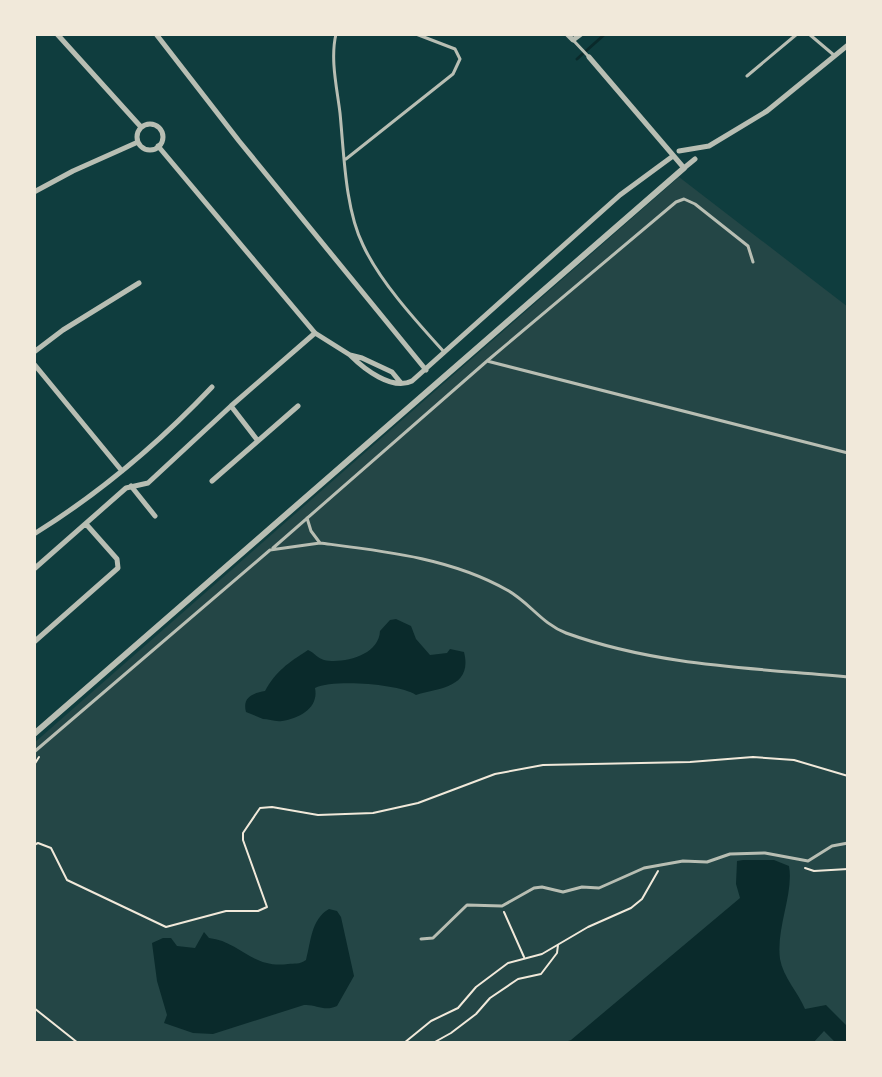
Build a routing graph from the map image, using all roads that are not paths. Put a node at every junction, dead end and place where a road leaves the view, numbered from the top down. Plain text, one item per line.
1 (57, 34) edge
2 (156, 34) edge
3 (336, 34) edge
4 (416, 34) edge
5 (567, 34) edge
6 (581, 34) edge
7 (797, 34) edge
8 (809, 34) edge
9 (573, 40) junction
10 (848, 45) edge
11 (835, 56) junction
12 (589, 57) joint
13 (747, 76) dead end
14 (141, 127) junction
15 (138, 142) junction
16 (158, 146) junction
17 (679, 151) dead end
18 (673, 156) junction
19 (346, 159) junction
20 (695, 159) dead end
21 (684, 168) junction
22 (34, 192) edge
23 (753, 262) dead end
24 (139, 283) dead end
25 (315, 333) junction
26 (34, 352) edge
27 (444, 352) junction
28 (487, 361) junction
29 (34, 364) edge
30 (424, 372) junction
31 (212, 387) dead end
32 (231, 406) junction
33 (298, 406) dead end
34 (258, 441) junction
35 (848, 453) edge
36 (122, 471) junction
37 (212, 481) dead end
38 (131, 486) junction
39 (155, 516) dead end
40 (307, 518) junction
41 (86, 524) junction
42 (34, 534) edge
43 (320, 543) junction
44 (270, 550) junction
45 (34, 569) edge
46 (34, 642) edge
47 (848, 677) edge
48 (34, 734) edge
49 (34, 752) edge
50 (848, 843) edge
51 (421, 939) dead end

1 - 14 street
2 - 30 street
3 - 19 lane
4 - 19 lane
5 - 9 street
6 - 9 street
7 - 13 lane
8 - 11 lane
9 - 12 lane
10 - 11 street
11 - 17 street
12 - 18 street
14 - 15 street
14 - 16 street
15 - 16 street
15 - 22 street
16 - 25 street
18 - 21 street
18 - 27 street
19 - 27 lane
20 - 21 street
21 - 48 street
23 - 28 lane
24 - 26 street
25 - 30 street
25 - 32 street
27 - 30 street
28 - 35 lane
28 - 40 lane
29 - 36 street
31 - 36 street
32 - 34 street
32 - 38 street
33 - 34 street
34 - 37 street
36 - 42 street
38 - 39 street
38 - 41 street
40 - 43 lane
40 - 44 lane
41 - 45 street
41 - 46 street
43 - 44 lane
43 - 47 lane
44 - 49 lane
50 - 51 lane

